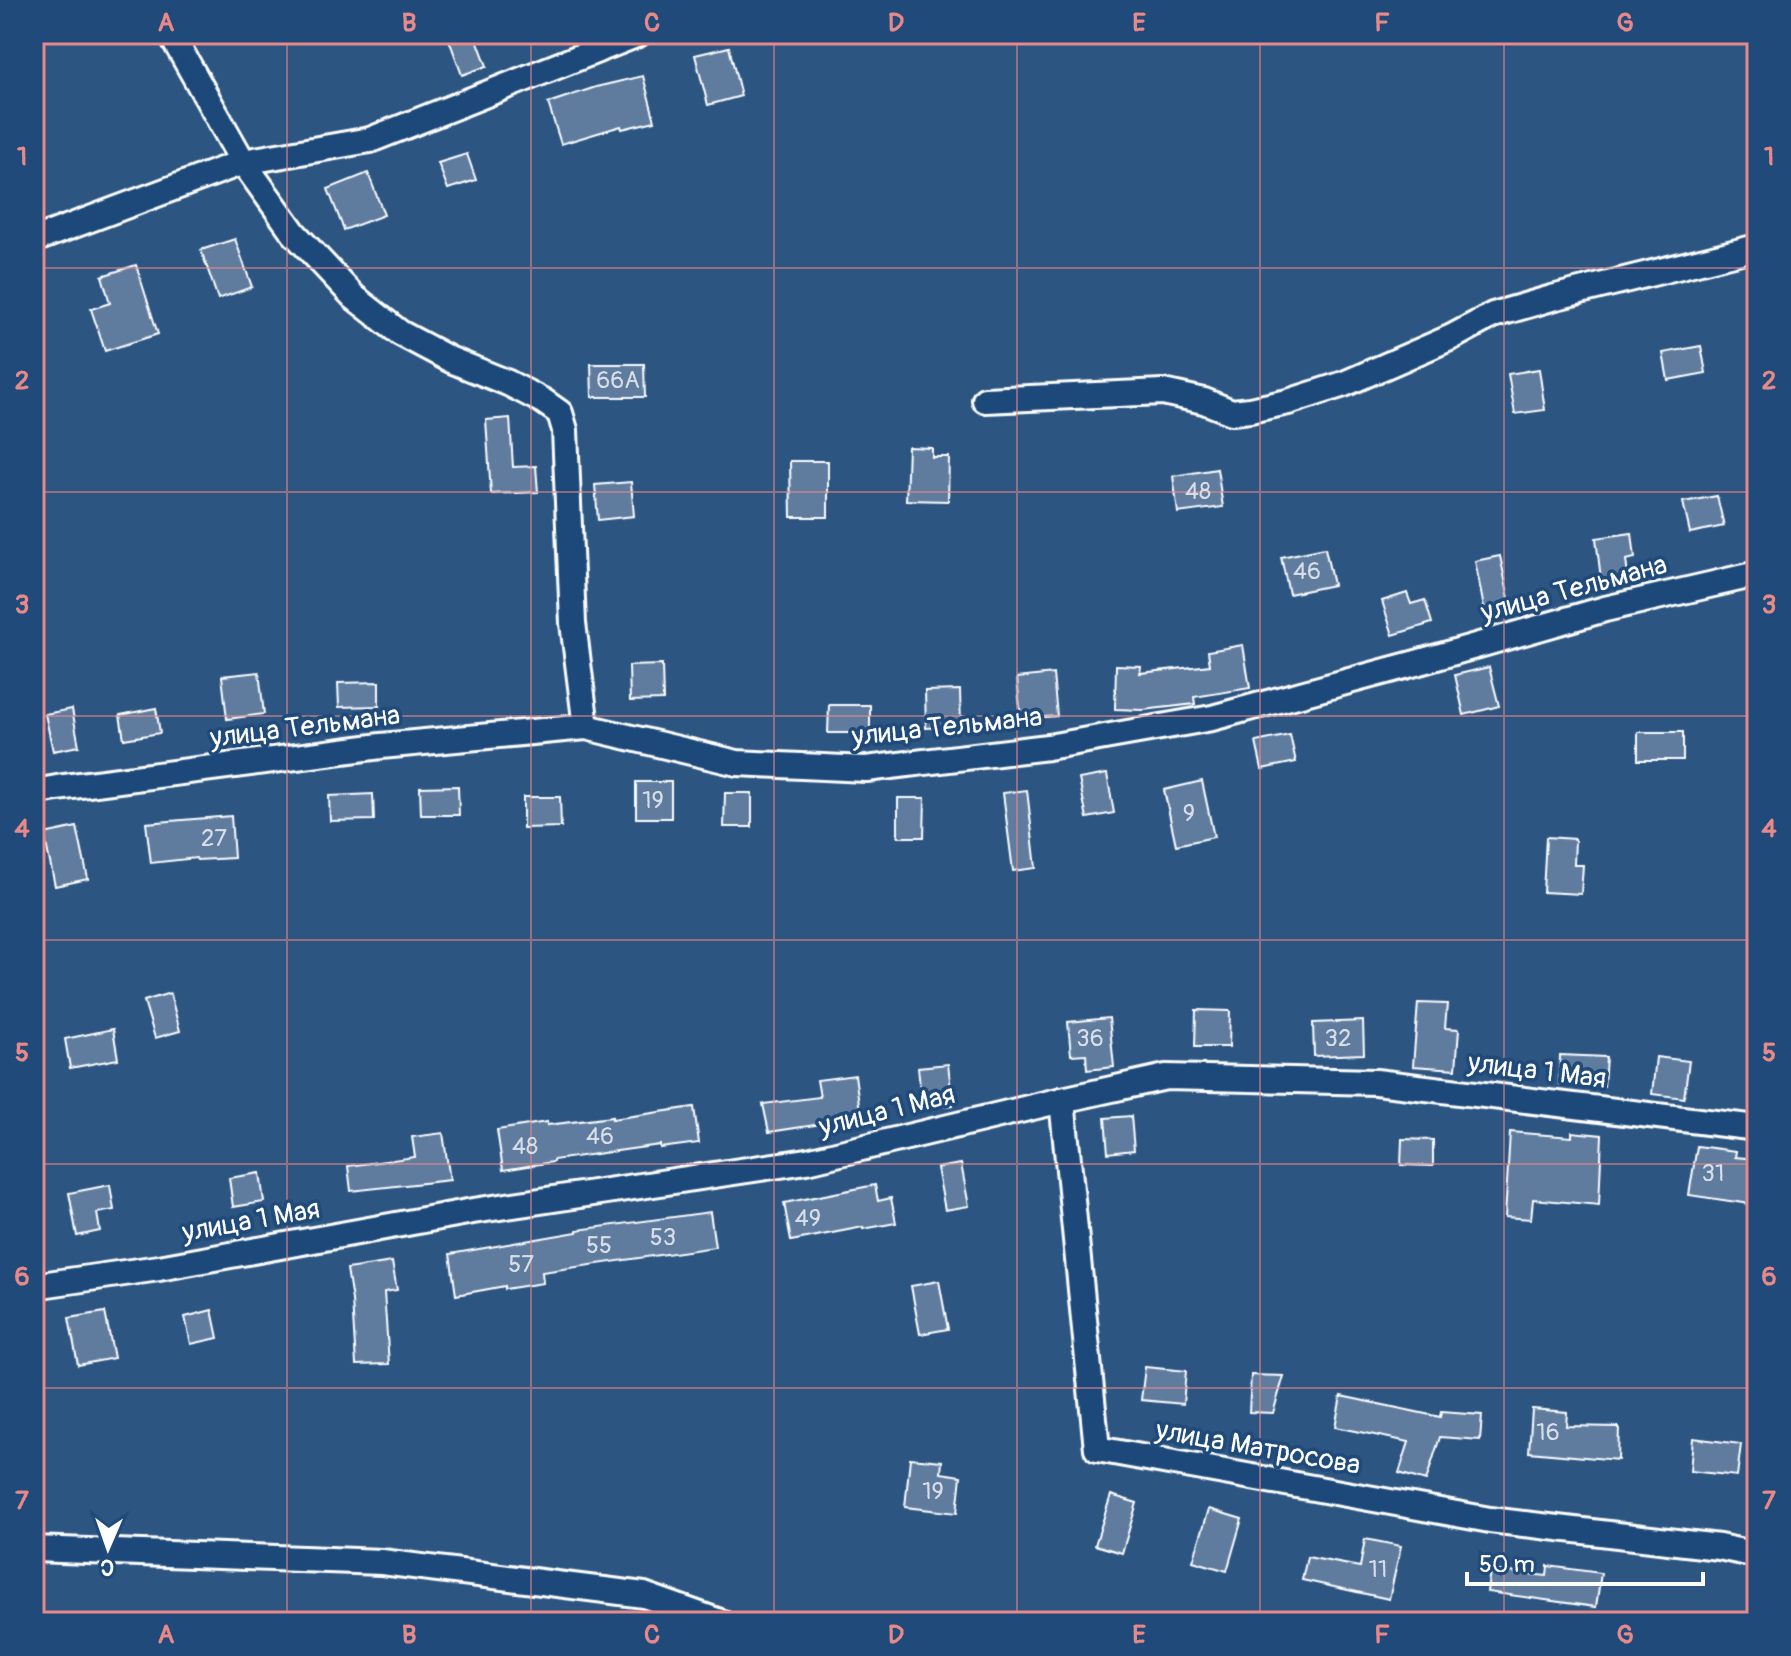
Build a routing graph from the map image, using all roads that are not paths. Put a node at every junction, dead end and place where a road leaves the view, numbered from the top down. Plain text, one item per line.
1 (171, 34) edge
2 (638, 34) edge
3 (243, 162) junction
4 (34, 240) edge
5 (1757, 247) edge
6 (985, 400) dead end
7 (1757, 574) edge
8 (586, 727) junction
9 (34, 792) edge
10 (1062, 1100) junction
11 (1757, 1128) edge
12 (34, 1286) edge
13 (34, 1549) edge
14 (1757, 1555) edge
15 (720, 1622) edge

1 - 3 street
2 - 3 street
3 - 4 street
3 - 8 street
5 - 6 street
7 - 8 street, улица Тельмана
8 - 9 street, улица Тельмана
10 - 11 street, улица 1 Мая
10 - 12 street, улица 1 Мая
10 - 14 street, улица Матросова
13 - 15 street

